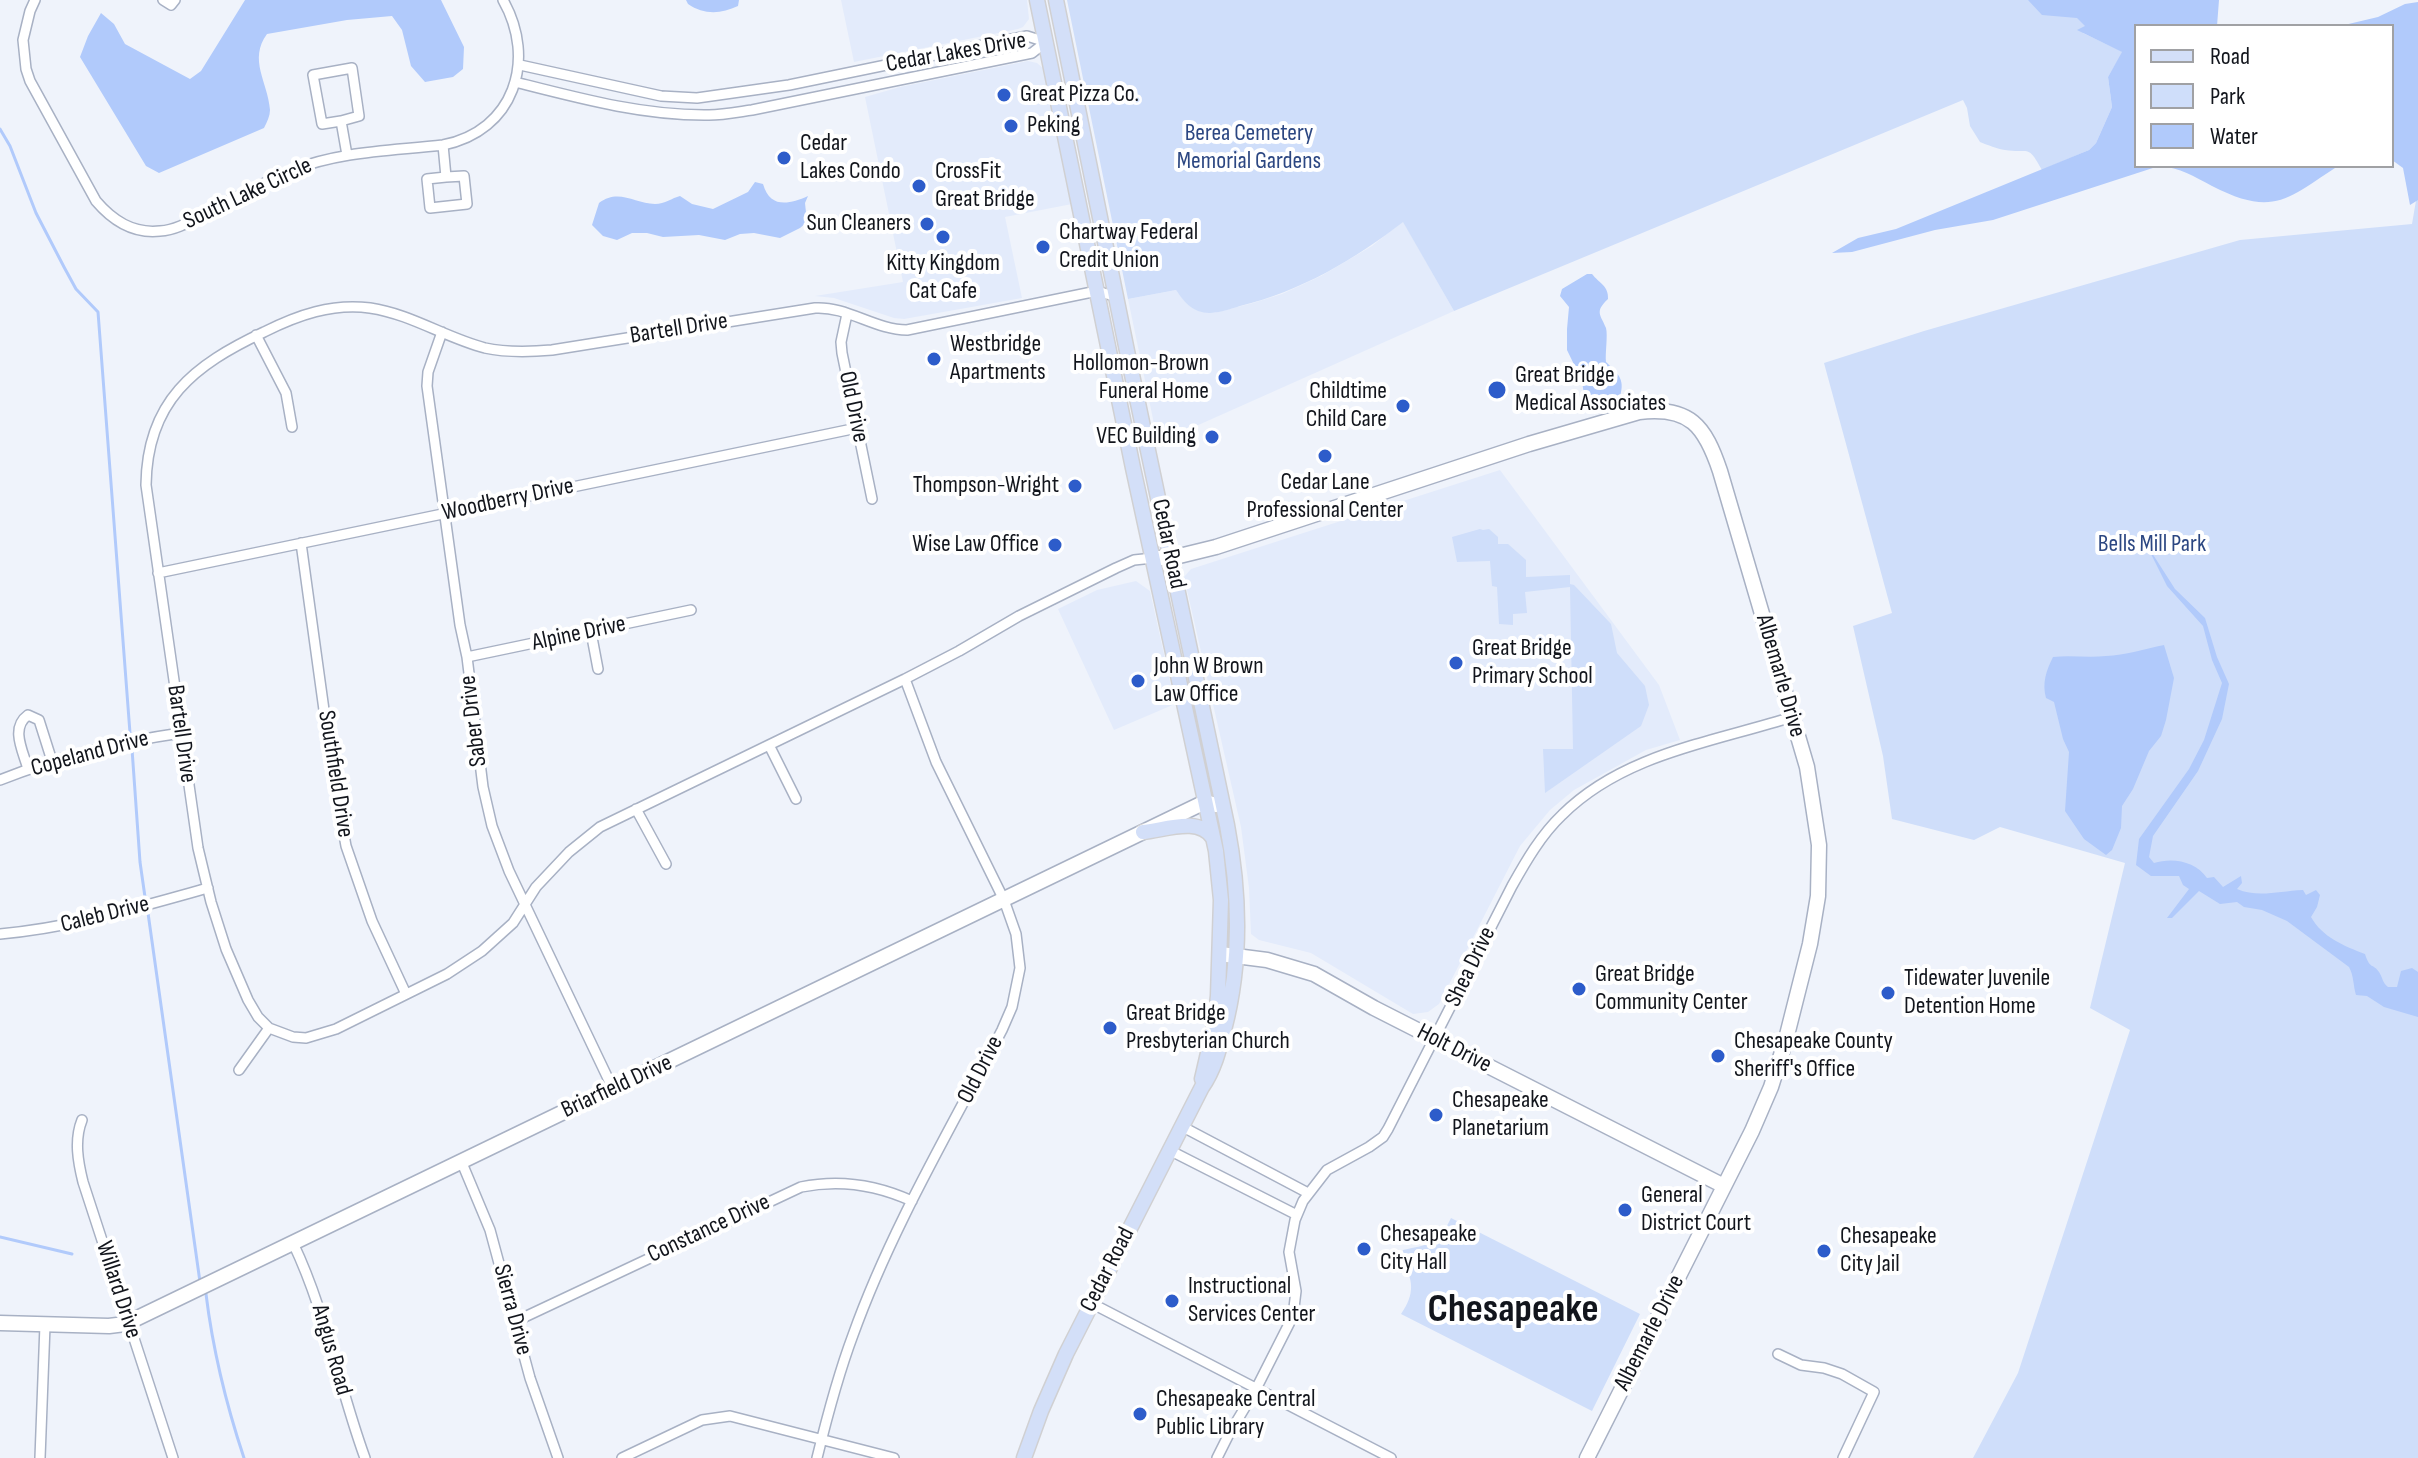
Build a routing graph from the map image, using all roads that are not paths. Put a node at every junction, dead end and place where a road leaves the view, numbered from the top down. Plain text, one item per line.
1 (35, 0) edge
2 (163, 0) edge
3 (175, 0) edge
4 (503, 0) edge
5 (1037, 0) edge
6 (1056, 1) edge
7 (1046, 42) junction
8 (520, 65) junction
9 (515, 82) junction
10 (341, 121) junction
11 (443, 145) junction
12 (347, 155) junction
13 (446, 177) junction
14 (1094, 184) junction
15 (1097, 291) junction
16 (1117, 297) junction
17 (847, 314) junction
18 (442, 332) junction
19 (256, 335) junction
20 (292, 427) dead end
21 (857, 428) junction
22 (872, 499) dead end
23 (444, 514) junction
24 (301, 543) junction
25 (1153, 558) junction
26 (1171, 558) junction
27 (158, 573) junction
28 (691, 610) dead end
29 (591, 632) junction
30 (467, 657) junction
31 (598, 669) dead end
32 (905, 679) junction
33 (1792, 717) junction
34 (181, 733) junction
35 (769, 745) junction
36 (52, 761) junction
37 (28, 769) junction
38 (0, 780) edge
39 (796, 799) dead end
40 (1205, 802) junction
41 (1223, 806) junction
42 (636, 809) junction
43 (1143, 832) junction
44 (1213, 839) junction
45 (666, 864) dead end
46 (208, 888) junction
47 (1004, 900) junction
48 (526, 904) junction
49 (0, 934) edge
50 (1220, 954) junction
51 (1236, 956) junction
52 (406, 994) junction
53 (269, 1028) junction
54 (1435, 1039) junction
55 (239, 1070) dead end
56 (1202, 1087) junction
57 (613, 1089) junction
58 (82, 1120) dead end
59 (1183, 1127) junction
60 (1171, 1151) junction
61 (462, 1163) junction
62 (1724, 1186) junction
63 (1308, 1193) junction
64 (912, 1201) junction
65 (1297, 1215) junction
66 (293, 1243) junction
67 (1091, 1303) junction
68 (128, 1322) junction
69 (514, 1322) junction
70 (0, 1323) edge
71 (45, 1325) junction
72 (1778, 1354) dead end
73 (1256, 1389) junction
74 (822, 1439) junction
75 (40, 1458) edge
76 (173, 1458) edge
77 (365, 1458) edge
78 (558, 1458) edge
79 (622, 1458) edge
80 (817, 1458) edge
81 (894, 1458) edge
82 (1024, 1458) edge
83 (1217, 1458) edge
84 (1391, 1458) edge
85 (1587, 1458) edge
86 (1843, 1458) edge

1 - 12 street, South Lake Circle
2 - 3 street
4 - 8 street, South Lake Circle
5 - 7 main road, Cedar Road
6 - 7 main road
6 - 14 main road, Cedar Road
7 - 8 street, Cedar Lakes Drive
7 - 9 street, Cedar Lakes Drive
7 - 14 main road
7 - 15 main road, Cedar Road
8 - 9 street, South Lake Circle
9 - 11 street, South Lake Circle
10 - 10 street
10 - 12 street
11 - 12 street, South Lake Circle
11 - 13 street
13 - 13 street
14 - 16 main road, Cedar Road
15 - 16 street, Bartell Drive
15 - 17 street, Bartell Drive
15 - 25 main road, Cedar Road
16 - 26 main road, Cedar Road
17 - 18 street, Bartell Drive
17 - 21 street, Old Drive
18 - 19 street, Bartell Drive
18 - 23 street, Saber Drive
19 - 20 street
19 - 27 street, Bartell Drive
21 - 22 street, Old Drive
21 - 23 street, Woodberry Drive
23 - 24 street, Woodberry Drive
23 - 30 street, Saber Drive
24 - 27 street, Woodberry Drive
24 - 52 street, Southfield Drive
25 - 26 street, Albemarle Drive
25 - 32 street
25 - 40 main road, Cedar Road
26 - 33 street, Albemarle Drive
26 - 41 main road, Cedar Road
27 - 34 street, Bartell Drive
28 - 29 street, Alpine Drive
29 - 30 street, Alpine Drive
29 - 31 street
30 - 48 street, Saber Drive
32 - 35 street
32 - 47 street, Old Drive
33 - 54 street, Shea Drive
33 - 62 street, Albemarle Drive
34 - 36 street, Copeland Drive
34 - 46 street, Bartell Drive
35 - 39 street
35 - 42 street
36 - 37 street, Copeland Drive
36 - 37 street
37 - 38 street, Copeland Drive
40 - 41 street
40 - 43 street, Briarfield Drive
40 - 44 main road, Cedar Road
41 - 51 main road, Cedar Road
42 - 45 street
42 - 48 street
43 - 44 main road
43 - 47 street, Briarfield Drive
44 - 50 main road, Cedar Road
46 - 49 street, Caleb Drive
46 - 53 street, Bartell Drive
47 - 57 street, Briarfield Drive
47 - 64 street, Old Drive
48 - 52 street
48 - 57 street, Saber Drive
50 - 51 street, Holt Drive
50 - 56 main road, Cedar Road
51 - 54 street, Holt Drive
51 - 56 main road, Cedar Road
52 - 53 street
53 - 55 street
54 - 62 street, Holt Drive
54 - 63 street, Shea Drive
56 - 59 main road, Cedar Road
57 - 61 street, Briarfield Drive
58 - 68 street, Willard Drive
59 - 60 main road, Cedar Road
59 - 63 street
60 - 65 street
60 - 67 main road, Cedar Road
61 - 66 street, Briarfield Drive
61 - 69 street, Sierra Drive
62 - 85 street, Albemarle Drive
63 - 65 street, Shea Drive
64 - 69 street, Constance Drive
64 - 74 street, Old Drive
65 - 73 street, Shea Drive
66 - 68 street, Briarfield Drive
66 - 77 street, Angus Road
67 - 73 street
67 - 82 main road, Cedar Road
68 - 71 street, Briarfield Drive
68 - 76 street, Willard Drive
69 - 78 street, Sierra Drive
70 - 71 street, Briarfield Drive
71 - 75 street
72 - 86 street
73 - 83 street, Shea Drive
73 - 84 street
74 - 79 street
74 - 80 street, Old Drive
74 - 81 street

